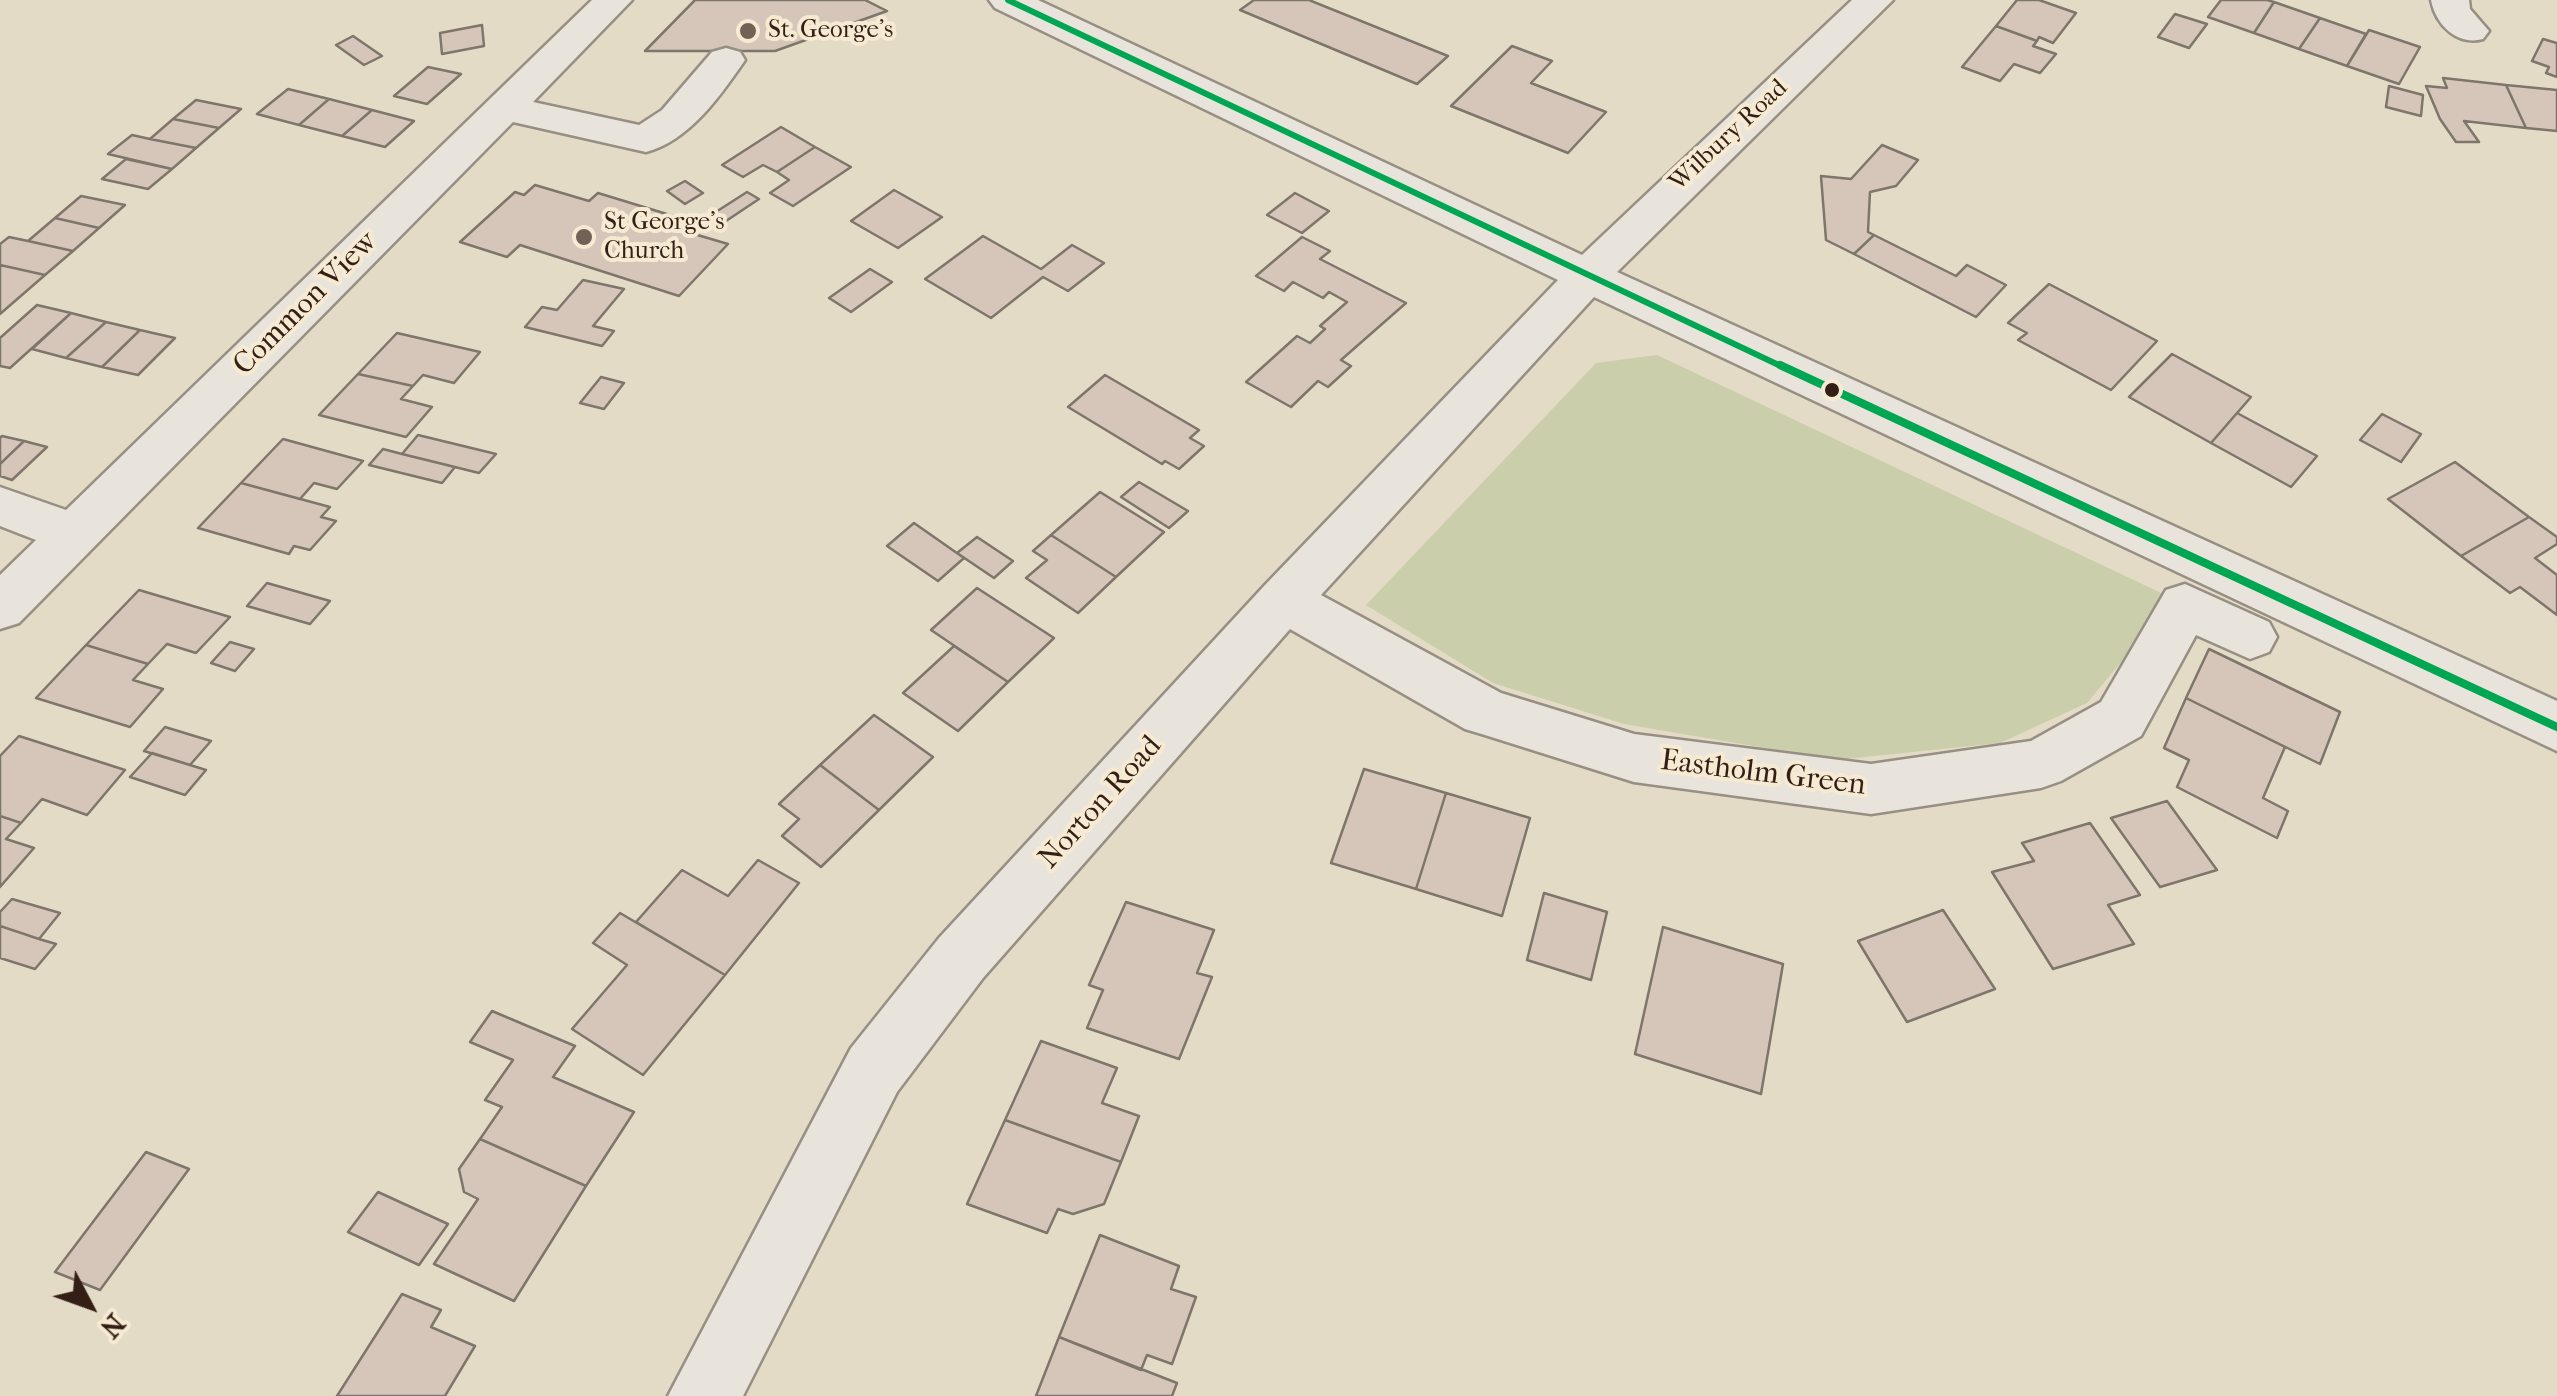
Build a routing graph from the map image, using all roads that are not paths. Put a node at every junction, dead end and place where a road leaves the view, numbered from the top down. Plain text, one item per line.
1 (613, 0) edge
2 (1008, 0) edge
3 (1874, 0) edge
4 (726, 60) dead end
5 (503, 108) junction
6 (1588, 276) junction
7 (0, 506) edge
8 (75, 534) junction
9 (1284, 600) junction
10 (0, 608) edge
11 (2250, 637) dead end
12 (2557, 727) edge
13 (704, 1396) edge

1 - 5 street, Common View
2 - 6 street
3 - 6 street, Wilbury Road
4 - 5 street
5 - 8 street, Common View
6 - 9 street, Norton Road
6 - 12 street
7 - 8 street
8 - 10 street, Common View
9 - 11 street, Eastholm Green
9 - 13 street, Norton Road

